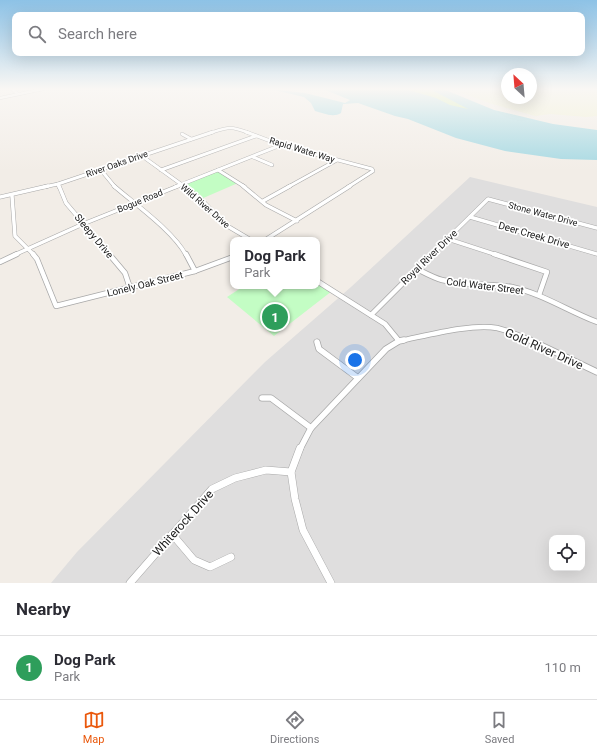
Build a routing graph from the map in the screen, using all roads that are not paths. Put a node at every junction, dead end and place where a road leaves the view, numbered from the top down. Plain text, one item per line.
1 (232, 127) joint
2 (182, 134) dead end
3 (256, 136) junction
4 (190, 139) junction
5 (281, 145) junction
6 (142, 156) junction
7 (252, 157) junction
8 (337, 160) junction
9 (272, 165) dead end
10 (100, 170) junction
11 (161, 170) junction
12 (218, 170) junction
13 (58, 184) junction
14 (182, 185) junction
15 (12, 196) junction
16 (0, 197) edge
17 (488, 200) joint
18 (263, 201) junction
19 (135, 203) junction
20 (470, 217) junction
21 (297, 221) junction
22 (82, 224) junction
23 (597, 228) edge
24 (246, 237) edge
25 (270, 237) edge
26 (448, 239) junction
27 (27, 248) junction
28 (597, 254) edge
29 (230, 257) edge
30 (0, 262) edge
31 (417, 269) junction
32 (195, 271) junction
33 (320, 283) edge
34 (130, 288) junction
35 (539, 295) junction
36 (370, 314) junction
37 (597, 322) edge
38 (400, 341) junction
39 (317, 342) dead end
40 (597, 372) edge
41 (358, 378) junction
42 (262, 398) dead end
43 (310, 428) junction
44 (291, 472) junction
45 (172, 534) junction
46 (231, 557) dead end
47 (130, 583) edge
48 (331, 583) edge

1 - 3 street, Rapid Water Way
1 - 4 street, River Oaks Drive
2 - 4 street
3 - 5 street, Rapid Water Way
3 - 11 street
4 - 6 street, River Oaks Drive
5 - 7 street, Bogue Road
5 - 8 street, Rapid Water Way
6 - 10 street, River Oaks Drive
6 - 11 street, Wild River Drive
7 - 9 street
7 - 12 street, Bogue Road
8 - 18 street
8 - 21 street, Rapid Water Way
10 - 13 street, River Oaks Drive
10 - 19 street
11 - 14 street, Wild River Drive
12 - 14 street, Bogue Road
12 - 18 street
13 - 15 street, River Oaks Drive
13 - 22 street, Sleepy Drive
14 - 19 street, Bogue Road
14 - 24 street, Wild River Drive
15 - 16 street, River Oaks Drive
15 - 27 street
17 - 20 street, Royal River Drive
17 - 23 street, Stone Water Drive
18 - 21 street
19 - 22 street, Bogue Road
19 - 32 street
20 - 26 street, Royal River Drive
20 - 28 street, Deer Creek Drive
21 - 25 street
22 - 27 street, Bogue Road
22 - 34 street, Sleepy Drive
26 - 31 street, Royal River Drive
26 - 35 street
27 - 30 street, Bogue Road
27 - 34 street, Lonely Oak Street
29 - 32 street, Lonely Oak Street
31 - 35 street, Cold Water Street
31 - 36 street, Royal River Drive
32 - 34 street, Lonely Oak Street
33 - 36 street
35 - 37 street, Cold Water Street
36 - 38 street
38 - 40 street, Gold River Drive
38 - 41 street, Gold River Drive
39 - 41 street
41 - 43 street, Gold River Drive
42 - 43 street
43 - 44 street, Gold River Drive
44 - 45 street, Whiterock Drive
44 - 48 street, Gold River Drive
45 - 46 street
45 - 47 street, Whiterock Drive

